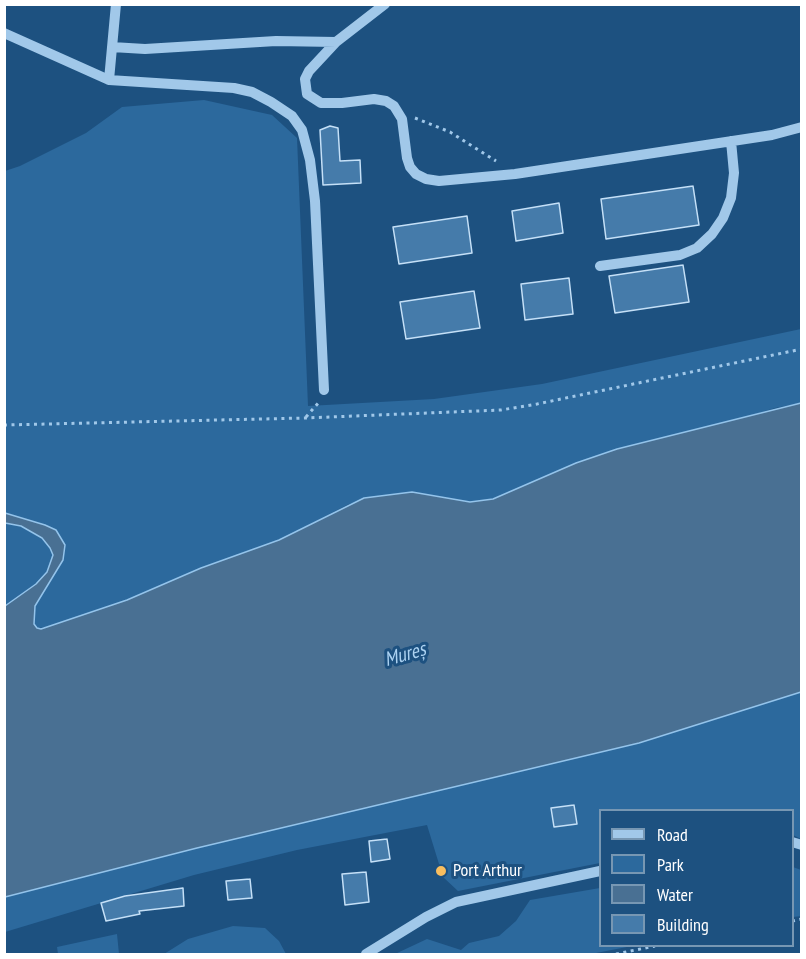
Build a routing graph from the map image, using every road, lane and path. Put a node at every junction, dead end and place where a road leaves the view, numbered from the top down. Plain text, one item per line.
1 (116, 4) edge
2 (385, 4) edge
3 (4, 33) edge
4 (336, 42) junction
5 (112, 47) junction
6 (109, 80) junction
7 (398, 112) junction
8 (801, 127) edge
9 (731, 141) junction
10 (515, 174) junction
11 (600, 266) dead end
12 (801, 349) edge
13 (324, 390) joint
14 (305, 418) junction
15 (4, 425) edge
16 (599, 871) edge
17 (646, 947) edge
18 (366, 954) edge
19 (616, 954) edge

1 - 5 street
2 - 4 street
3 - 6 street
4 - 5 street
4 - 7 street
5 - 6 street
6 - 13 street
7 - 10 path
7 - 10 street
8 - 9 street
9 - 10 street
9 - 11 street
12 - 14 path
13 - 14 path
14 - 15 path
16 - 18 street
17 - 19 path

